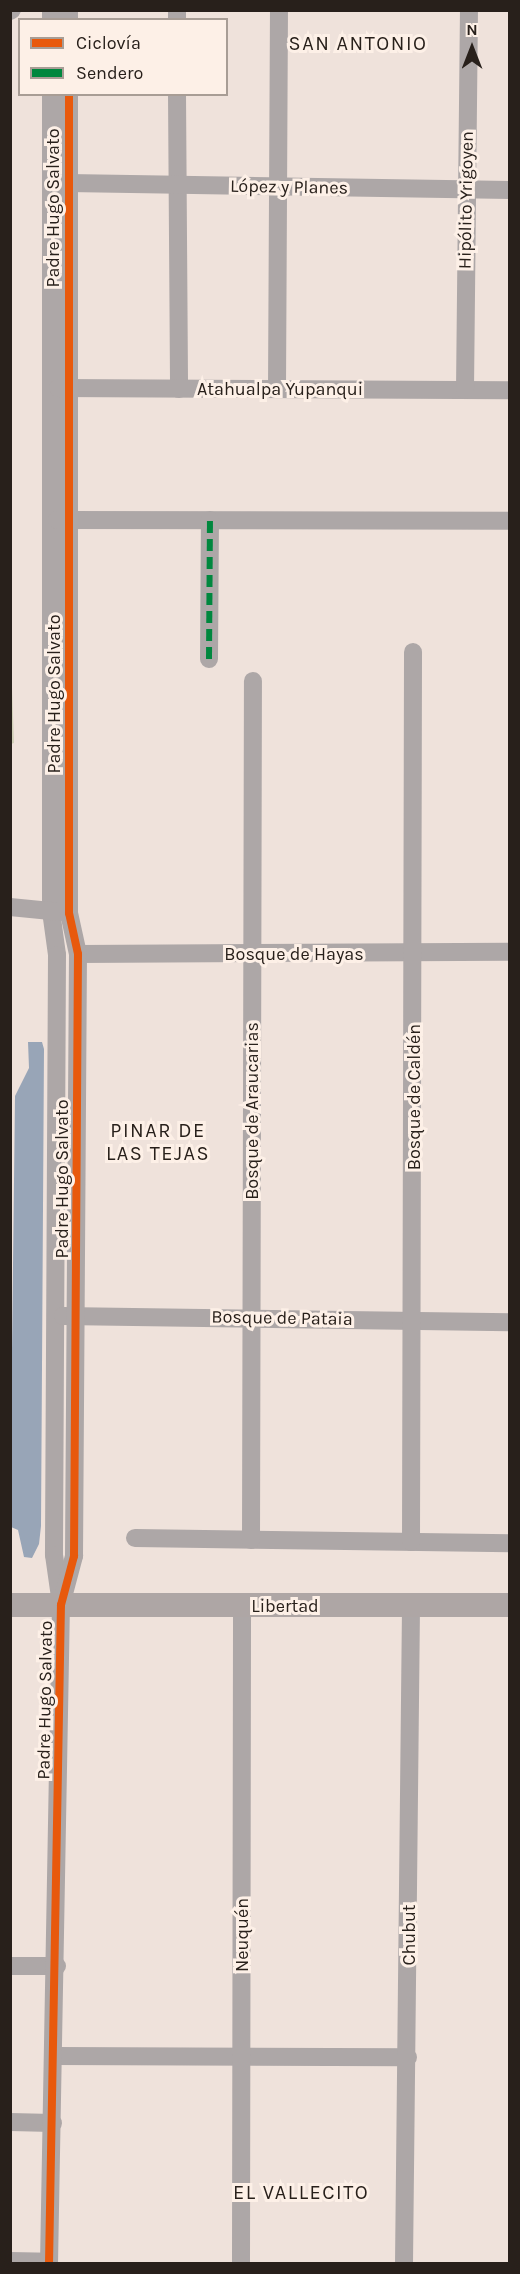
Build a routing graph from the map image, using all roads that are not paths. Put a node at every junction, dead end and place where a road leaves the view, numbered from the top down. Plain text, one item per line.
1 (279, 10) edge
2 (469, 10) edge
3 (51, 96) edge
4 (69, 96) edge
5 (177, 96) edge
6 (69, 183) junction
7 (177, 185) junction
8 (277, 187) junction
9 (465, 189) junction
10 (510, 190) edge
11 (59, 388) junction
12 (179, 389) junction
13 (277, 389) junction
14 (465, 390) junction
15 (510, 390) edge
16 (49, 520) junction
17 (69, 520) junction
18 (210, 520) junction
19 (510, 521) edge
20 (413, 652) dead end
21 (208, 659) dead end
22 (253, 681) dead end
23 (10, 907) edge
24 (60, 912) junction
25 (510, 952) edge
26 (414, 953) junction
27 (78, 954) junction
28 (252, 954) junction
29 (55, 1316) junction
30 (76, 1316) junction
31 (251, 1318) junction
32 (413, 1320) junction
33 (510, 1322) edge
34 (135, 1538) dead end
35 (250, 1540) junction
36 (411, 1542) junction
37 (510, 1543) edge
38 (10, 1605) edge
39 (61, 1605) junction
40 (510, 1605) edge
41 (242, 1606) junction
42 (411, 1606) junction
43 (10, 1966) edge
44 (57, 1966) junction
45 (55, 2056) junction
46 (241, 2057) junction
47 (408, 2057) junction
48 (10, 2122) edge
49 (53, 2123) junction
50 (10, 2261) edge
51 (49, 2263) edge
52 (241, 2264) edge
53 (404, 2264) edge

1 - 8 street
2 - 9 street, Hipólito Yrigoyen
3 - 11 street, Padre Hugo Salvato
4 - 6 street, Padre Hugo Salvato
5 - 7 street
6 - 7 street, López y Planes
6 - 11 street, Padre Hugo Salvato
7 - 8 street, López y Planes
7 - 12 street
8 - 9 street, López y Planes
8 - 13 street
9 - 10 street, López y Planes
9 - 14 street, Hipólito Yrigoyen
11 - 12 street, Atahualpa Yupanqui
11 - 16 street, Padre Hugo Salvato
11 - 17 street, Padre Hugo Salvato
12 - 13 street, Atahualpa Yupanqui
13 - 14 street, Atahualpa Yupanqui
14 - 15 street, Atahualpa Yupanqui
16 - 17 street
16 - 24 street, Padre Hugo Salvato
17 - 18 street
17 - 24 street, Padre Hugo Salvato
18 - 19 street
18 - 21 street
20 - 26 street, Bosque de Caldén
22 - 28 street, Bosque de Araucarias
23 - 24 street
24 - 27 street, Padre Hugo Salvato
24 - 29 street, Padre Hugo Salvato
25 - 26 street, Bosque de Hayas
26 - 28 street, Bosque de Hayas
26 - 32 street, Bosque de Caldén
27 - 28 street, Bosque de Hayas
27 - 30 street, Padre Hugo Salvato
28 - 31 street, Bosque de Araucarias
29 - 30 street, Bosque de Pataia
29 - 39 street, Padre Hugo Salvato
30 - 31 street, Bosque de Pataia
30 - 39 street, Padre Hugo Salvato
31 - 32 street, Bosque de Pataia
31 - 35 street, Bosque de Araucarias
32 - 33 street, Bosque de Pataia
32 - 36 street, Bosque de Caldén
34 - 35 street
35 - 36 street
36 - 37 street
38 - 39 main road, Libertad
39 - 41 main road, Libertad
39 - 44 street, Padre Hugo Salvato
40 - 42 main road, Libertad
41 - 42 main road, Libertad
41 - 46 street, Neuquén
42 - 47 street, Chubut
43 - 44 street
44 - 45 street, Padre Hugo Salvato
45 - 46 street
45 - 49 street, Padre Hugo Salvato
46 - 47 street
46 - 52 street, Neuquén
47 - 53 street, Chubut
48 - 49 street
49 - 51 street, Padre Hugo Salvato
50 - 51 street

